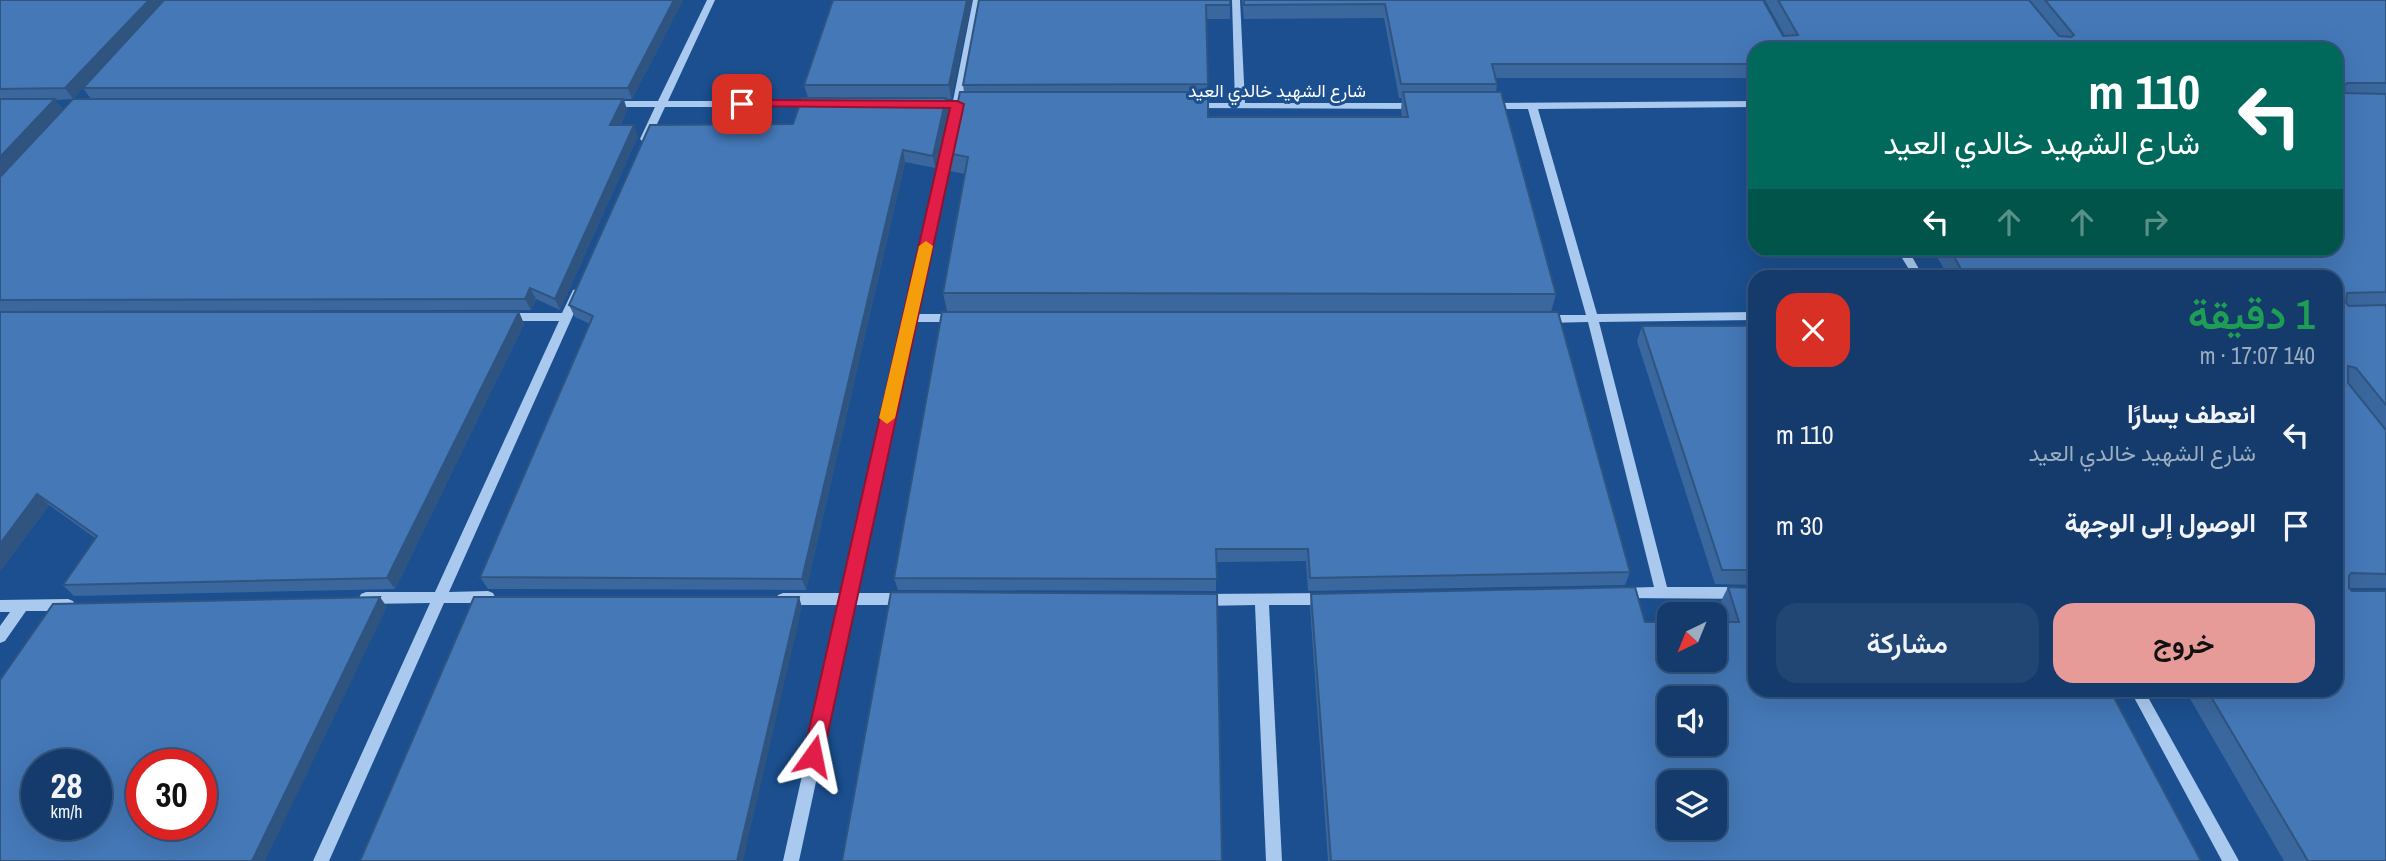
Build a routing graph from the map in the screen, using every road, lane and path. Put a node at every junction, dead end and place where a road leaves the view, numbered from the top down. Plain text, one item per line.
1 (711, 0) edge
2 (977, 0) edge
3 (1237, 0) edge
4 (661, 103) junction
5 (606, 104) edge
6 (823, 104) edge
7 (917, 104) edge
8 (957, 104) junction
9 (984, 104) edge
10 (1748, 104) edge
11 (1186, 106) edge
12 (1240, 106) junction
13 (1420, 106) edge
14 (1476, 106) edge
15 (1532, 106) junction
16 (639, 154) edge
17 (583, 279) edge
18 (1748, 316) edge
19 (497, 317) edge
20 (566, 317) junction
21 (909, 318) junction
22 (965, 318) edge
23 (1538, 319) edge
24 (1594, 319) junction
25 (1662, 592) junction
26 (1607, 593) edge
27 (1748, 593) edge
28 (442, 597) junction
29 (498, 597) edge
30 (763, 598) edge
31 (1345, 598) edge
32 (347, 599) edge
33 (847, 599) junction
34 (916, 599) edge
35 (1192, 600) edge
36 (1262, 600) junction
37 (76, 605) edge
38 (0, 606) edge
39 (22, 606) junction
40 (0, 637) edge
41 (2141, 697) edge
42 (321, 861) edge
43 (791, 861) edge
44 (1274, 861) edge
45 (2231, 861) edge

1 - 4 street
2 - 8 street
3 - 12 street
4 - 5 street
4 - 6 street
4 - 16 street
7 - 8 street
8 - 9 street
8 - 21 street
10 - 15 street
11 - 12 street, شارع الشهيد خالدي العيد
12 - 13 street, شارع الشهيد خالدي العيد
14 - 15 street
15 - 24 street
17 - 20 street
18 - 24 street
19 - 20 street
20 - 28 street
21 - 22 street
21 - 33 street
23 - 24 street
24 - 25 street
25 - 26 street
25 - 27 street
28 - 29 street
28 - 32 street
28 - 42 street
30 - 33 street
31 - 36 street
33 - 34 street
33 - 43 street
35 - 36 street
36 - 44 street
37 - 39 street
38 - 39 street
39 - 40 street
41 - 45 street

